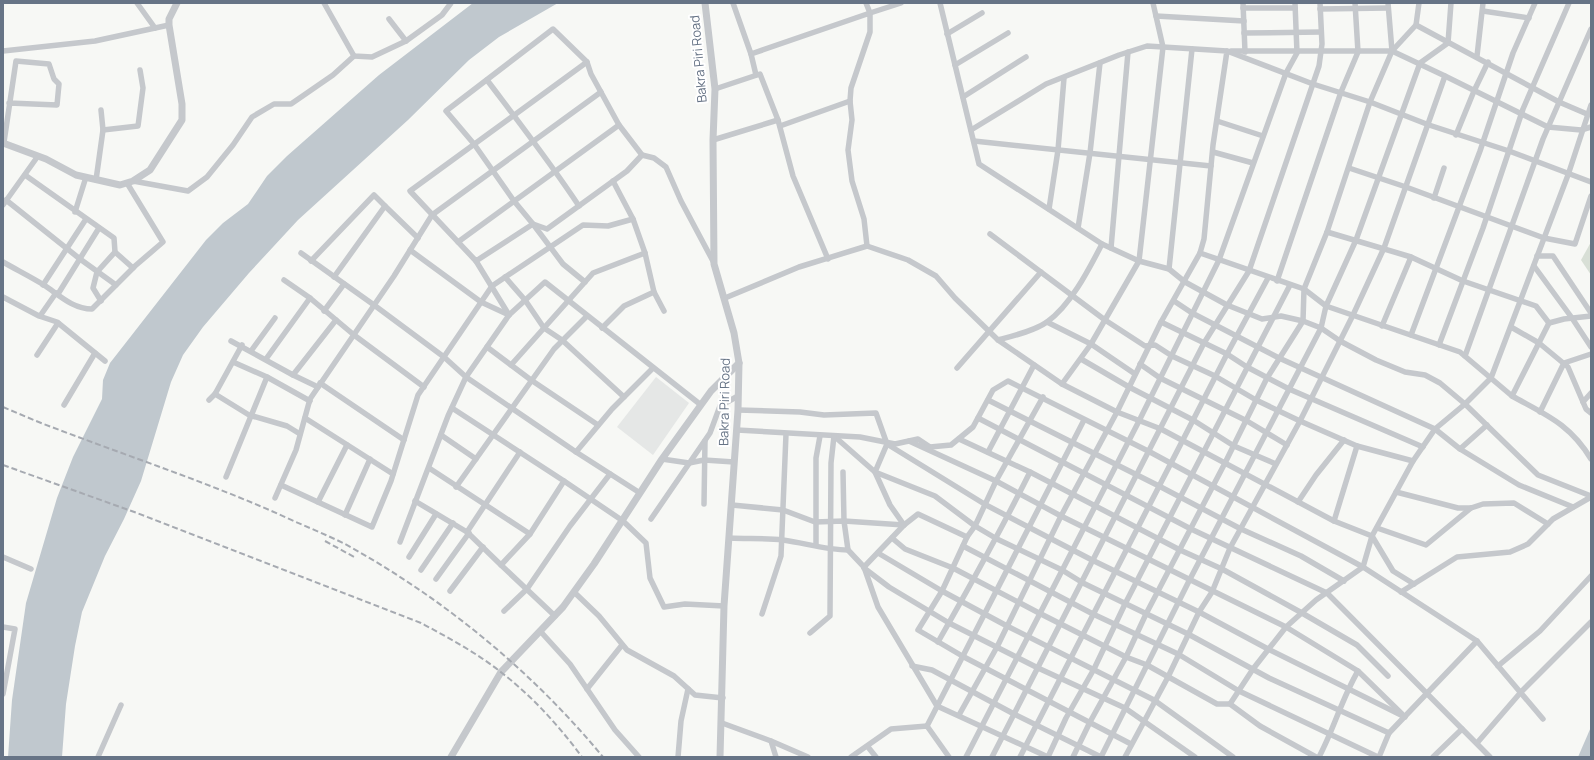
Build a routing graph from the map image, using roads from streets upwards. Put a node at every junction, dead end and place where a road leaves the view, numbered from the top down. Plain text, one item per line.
1 (137, 3) edge
2 (177, 3) edge
3 (324, 3) edge
4 (451, 3) edge
5 (706, 3) edge
6 (733, 3) edge
7 (866, 3) edge
8 (901, 3) edge
9 (940, 3) edge
10 (1153, 3) edge
11 (1419, 3) edge
12 (1451, 3) edge
13 (1483, 3) edge
14 (1535, 3) edge
15 (1569, 3) edge
16 (1388, 5) edge
17 (1243, 6) edge
18 (1295, 6) edge
19 (1320, 6) edge
20 (1356, 6) edge
21 (1483, 11) junction
22 (870, 13) junction
23 (982, 13) dead end
24 (1156, 16) junction
25 (1528, 18) junction
26 (389, 19) dead end
27 (1244, 21) junction
28 (169, 25) junction
29 (1416, 25) junction
30 (155, 28) junction
31 (1591, 29) edge
32 (1296, 32) junction
33 (1321, 32) junction
34 (1008, 33) dead end
35 (1244, 33) junction
36 (948, 34) junction
37 (406, 41) junction
38 (1448, 43) junction
39 (1163, 47) junction
40 (1192, 49) junction
41 (3, 51) edge
42 (1227, 51) junction
43 (1392, 51) junction
44 (1128, 52) junction
45 (1245, 52) junction
46 (1297, 52) junction
47 (1321, 52) junction
48 (1358, 52) junction
49 (751, 54) junction
50 (354, 56) junction
51 (1477, 56) junction
52 (1026, 57) dead end
53 (587, 62) junction
54 (1488, 62) junction
55 (1100, 63) junction
56 (1420, 63) junction
57 (955, 65) junction
58 (140, 70) dead end
59 (1286, 73) junction
60 (1507, 73) junction
61 (756, 75) junction
62 (1446, 76) junction
63 (1064, 78) junction
64 (487, 80) junction
65 (1312, 84) junction
66 (1533, 88) junction
67 (715, 89) junction
68 (1474, 91) junction
69 (601, 92) junction
70 (1341, 92) junction
71 (963, 97) junction
72 (850, 101) junction
73 (1370, 102) junction
74 (1497, 102) junction
75 (1559, 102) junction
76 (10, 103) junction
77 (1591, 105) edge
78 (101, 110) dead end
79 (1522, 114) junction
80 (1587, 114) junction
81 (513, 115) junction
82 (1402, 115) junction
83 (1217, 121) junction
84 (779, 123) junction
85 (619, 125) junction
86 (1429, 125) junction
87 (1548, 127) junction
88 (1591, 127) edge
89 (103, 130) junction
90 (971, 130) junction
91 (1581, 130) junction
92 (1456, 135) junction
93 (1263, 136) junction
94 (713, 140) junction
95 (974, 141) junction
96 (4, 142) edge
97 (532, 142) junction
98 (474, 144) junction
99 (1483, 144) junction
100 (1058, 150) junction
101 (1213, 152) junction
102 (1509, 152) junction
103 (1090, 153) junction
104 (38, 156) junction
105 (642, 156) junction
106 (1120, 156) junction
107 (1150, 159) junction
108 (1180, 162) junction
109 (1534, 162) junction
110 (1253, 163) junction
111 (1211, 166) junction
112 (1349, 168) junction
113 (1444, 168) dead end
114 (493, 171) junction
115 (556, 171) junction
116 (25, 175) junction
117 (1568, 175) junction
118 (86, 177) junction
119 (1379, 178) junction
120 (96, 180) junction
121 (613, 181) junction
122 (130, 182) junction
123 (1591, 182) edge
124 (1406, 187) junction
125 (1591, 196) edge
126 (1434, 198) junction
127 (514, 201) junction
128 (5, 202) edge
129 (385, 206) junction
130 (579, 206) junction
131 (1460, 207) junction
132 (1049, 209) junction
133 (75, 212) junction
134 (432, 214) junction
135 (1487, 217) junction
136 (86, 219) junction
137 (633, 219) junction
138 (534, 224) junction
139 (1513, 225) junction
140 (99, 228) junction
141 (1078, 228) junction
142 (1327, 232) junction
143 (990, 234) dead end
144 (418, 238) junction
145 (1544, 238) junction
146 (1356, 240) junction
147 (458, 242) junction
148 (1102, 244) junction
149 (867, 246) junction
150 (550, 248) junction
151 (1111, 248) junction
152 (1384, 248) junction
153 (68, 249) junction
154 (410, 250) junction
155 (115, 252) junction
156 (645, 253) junction
157 (1200, 253) junction
158 (301, 254) dead end
159 (1537, 256) junction
160 (1411, 257) junction
161 (80, 259) junction
162 (828, 259) junction
163 (1219, 260) junction
164 (311, 261) junction
165 (476, 261) junction
166 (1139, 261) junction
167 (3, 262) edge
168 (714, 264) junction
169 (1534, 266) junction
170 (133, 268) junction
171 (1437, 268) junction
172 (1169, 269) junction
173 (1249, 271) junction
174 (98, 272) junction
175 (1041, 272) junction
176 (334, 277) junction
177 (506, 277) junction
178 (1268, 278) junction
179 (284, 280) dead end
180 (1277, 281) junction
181 (1463, 281) junction
182 (585, 282) junction
183 (1185, 282) junction
184 (344, 284) junction
185 (44, 285) junction
186 (116, 285) junction
187 (1290, 285) junction
188 (492, 286) junction
189 (1304, 290) junction
190 (1490, 290) junction
191 (1204, 291) junction
192 (654, 292) junction
193 (57, 294) junction
194 (1071, 295) junction
195 (3, 297) edge
196 (310, 298) junction
197 (725, 298) junction
198 (525, 300) junction
199 (568, 300) junction
200 (1174, 300) junction
201 (1521, 300) junction
202 (101, 301) junction
203 (481, 302) junction
204 (374, 305) junction
205 (1227, 305) junction
206 (1326, 306) junction
207 (324, 311) junction
208 (664, 311) dead end
209 (1192, 313) junction
210 (1248, 313) junction
211 (1591, 313) edge
212 (509, 315) junction
213 (1353, 315) junction
214 (40, 316) junction
215 (586, 316) junction
216 (1591, 316) edge
217 (275, 318) dead end
218 (1273, 318) junction
219 (1572, 318) junction
220 (336, 320) junction
221 (1105, 320) junction
222 (1302, 321) junction
223 (1047, 322) junction
224 (1161, 322) junction
225 (1549, 323) junction
226 (58, 324) junction
227 (1215, 324) junction
228 (1382, 326) junction
229 (1511, 327) junction
230 (544, 328) junction
231 (602, 328) junction
232 (1321, 328) junction
233 (989, 332) junction
234 (1183, 333) junction
235 (1237, 335) junction
236 (354, 336) junction
237 (1411, 336) junction
238 (231, 340) dead end
239 (562, 340) junction
240 (998, 340) junction
241 (1340, 341) junction
242 (1539, 342) junction
243 (1204, 343) junction
244 (1091, 344) junction
245 (242, 345) junction
246 (1439, 345) junction
247 (1150, 346) junction
248 (487, 347) junction
249 (1258, 347) junction
250 (1591, 347) edge
251 (251, 351) junction
252 (95, 353) junction
253 (1226, 354) junction
254 (1591, 354) edge
255 (37, 355) dead end
256 (1172, 356) junction
257 (1465, 356) junction
258 (444, 358) junction
259 (1279, 358) junction
260 (266, 359) junction
261 (1081, 359) junction
262 (105, 361) dead end
263 (233, 362) junction
264 (739, 363) junction
265 (1564, 363) junction
266 (1140, 364) junction
267 (511, 365) junction
268 (1034, 365) junction
269 (1194, 365) junction
270 (1247, 367) junction
271 (653, 368) junction
272 (957, 368) dead end
273 (1301, 368) junction
274 (1135, 374) junction
275 (294, 375) junction
276 (267, 376) junction
277 (1215, 376) junction
278 (466, 377) junction
279 (1160, 378) junction
280 (1267, 378) junction
281 (1321, 378) junction
282 (1491, 378) junction
283 (531, 380) junction
284 (1062, 384) junction
285 (319, 385) junction
286 (424, 386) junction
287 (1022, 387) junction
288 (1129, 387) junction
289 (1182, 388) junction
290 (1236, 389) junction
291 (1289, 390) junction
292 (1591, 393) edge
293 (214, 394) junction
294 (738, 396) junction
295 (1512, 396) junction
296 (624, 397) junction
297 (1043, 397) junction
298 (1150, 398) junction
299 (1311, 398) junction
300 (1204, 399) junction
301 (209, 400) dead end
302 (988, 400) junction
303 (1256, 400) junction
304 (310, 401) junction
305 (1583, 402) junction
306 (1465, 404) junction
307 (702, 405) junction
308 (64, 406) dead end
309 (452, 408) junction
310 (512, 408) junction
311 (1170, 409) junction
312 (738, 410) junction
313 (1009, 411) junction
314 (1226, 411) junction
315 (1117, 412) junction
316 (1279, 412) junction
317 (1540, 412) junction
318 (1591, 413) edge
319 (251, 415) junction
320 (305, 418) junction
321 (978, 418) junction
322 (1084, 420) junction
323 (1193, 420) junction
324 (1030, 421) junction
325 (1139, 421) junction
326 (1247, 421) junction
327 (1300, 422) junction
328 (1486, 424) junction
329 (598, 425) junction
330 (1161, 429) junction
331 (1435, 429) junction
332 (737, 430) junction
333 (1000, 430) junction
334 (1107, 430) junction
335 (1214, 433) junction
336 (300, 434) junction
337 (786, 434) junction
338 (1267, 434) junction
339 (441, 435) junction
340 (493, 435) junction
341 (820, 436) junction
342 (834, 436) junction
343 (959, 439) junction
344 (404, 440) junction
345 (705, 440) junction
346 (1020, 440) junction
347 (1344, 440) junction
348 (909, 441) junction
349 (1128, 441) junction
350 (1183, 441) junction
351 (1073, 442) junction
352 (887, 444) junction
353 (347, 445) junction
354 (1287, 445) junction
355 (1234, 446) junction
356 (1357, 446) junction
357 (1423, 447) junction
358 (1460, 449) junction
359 (520, 452) junction
360 (576, 452) junction
361 (988, 452) junction
362 (1150, 452) junction
363 (1094, 453) junction
364 (1204, 453) junction
365 (1255, 455) junction
366 (370, 459) junction
367 (476, 459) junction
368 (662, 459) junction
369 (1591, 459) edge
370 (704, 460) junction
371 (1007, 461) junction
372 (1063, 461) junction
373 (1413, 461) junction
374 (734, 462) junction
375 (689, 463) junction
376 (1116, 464) junction
377 (1171, 464) junction
378 (1225, 464) junction
379 (1276, 464) junction
380 (429, 468) junction
381 (843, 472) dead end
382 (875, 472) junction
383 (1030, 472) junction
384 (1084, 473) junction
385 (393, 474) junction
386 (610, 474) junction
387 (1245, 474) junction
388 (1137, 475) junction
389 (1192, 475) junction
390 (226, 477) dead end
391 (564, 481) junction
392 (996, 481) junction
393 (1051, 483) junction
394 (281, 485) junction
395 (1106, 485) junction
396 (1213, 485) junction
397 (1265, 485) junction
398 (1159, 486) junction
399 (456, 487) junction
400 (1396, 492) junction
401 (640, 493) junction
402 (1019, 494) junction
403 (1072, 495) junction
404 (1126, 495) junction
405 (1233, 496) junction
406 (1591, 497) edge
407 (275, 498) dead end
408 (1181, 498) junction
409 (590, 500) junction
410 (415, 501) junction
411 (318, 502) junction
412 (1298, 502) junction
413 (704, 504) dead end
414 (732, 505) junction
415 (986, 505) junction
416 (1040, 505) junction
417 (486, 506) junction
418 (1094, 506) junction
419 (1148, 506) junction
420 (1253, 506) junction
421 (1202, 507) junction
422 (1573, 507) junction
423 (1471, 508) junction
424 (783, 510) junction
425 (345, 514) junction
426 (436, 514) junction
427 (1007, 516) junction
428 (1061, 516) junction
429 (1115, 516) junction
430 (1222, 518) junction
431 (651, 519) dead end
432 (1170, 519) junction
433 (623, 520) junction
434 (1334, 520) junction
435 (844, 521) junction
436 (815, 522) junction
437 (453, 523) junction
438 (830, 523) junction
439 (1548, 524) junction
440 (904, 525) junction
441 (975, 526) junction
442 (1138, 527) junction
443 (1029, 528) junction
444 (1084, 528) junction
445 (1377, 528) junction
446 (1191, 529) junction
447 (1241, 529) junction
448 (468, 532) junction
449 (530, 534) junction
450 (1372, 536) junction
451 (967, 537) junction
452 (730, 538) junction
453 (892, 538) junction
454 (1104, 538) junction
455 (997, 539) junction
456 (1051, 539) junction
457 (1160, 539) junction
458 (1212, 539) junction
459 (782, 540) junction
460 (400, 542) dead end
461 (816, 545) junction
462 (963, 546) junction
463 (483, 547) junction
464 (1230, 548) junction
465 (1018, 549) junction
466 (1072, 549) junction
467 (1127, 549) junction
468 (830, 550) junction
469 (848, 550) junction
470 (1180, 550) junction
471 (878, 553) junction
472 (3, 556) edge
473 (409, 556) dead end
474 (986, 558) junction
475 (1148, 559) junction
476 (1040, 560) junction
477 (1092, 560) junction
478 (1201, 560) junction
479 (501, 565) junction
480 (864, 567) junction
481 (1363, 567) junction
482 (953, 568) junction
483 (30, 569) dead end
484 (1008, 569) junction
485 (1222, 569) junction
486 (421, 570) dead end
487 (1062, 570) junction
488 (1168, 570) junction
489 (1115, 571) junction
490 (1591, 576) edge
491 (436, 579) dead end
492 (973, 579) junction
493 (1189, 581) junction
494 (1344, 581) junction
495 (1030, 582) junction
496 (1137, 582) junction
497 (1083, 583) junction
498 (1414, 584) junction
499 (527, 589) junction
500 (450, 590) dead end
501 (942, 591) junction
502 (998, 591) junction
503 (574, 592) junction
504 (1050, 592) junction
505 (1157, 592) junction
506 (1212, 592) junction
507 (1327, 592) junction
508 (1401, 592) junction
509 (1104, 593) junction
510 (961, 601) junction
511 (1072, 602) junction
512 (1178, 602) junction
513 (1019, 603) junction
514 (1125, 604) junction
515 (724, 606) junction
516 (504, 611) dead end
517 (929, 611) junction
518 (1199, 612) junction
519 (1039, 613) junction
520 (1302, 613) junction
521 (762, 614) dead end
522 (985, 614) junction
523 (1093, 614) junction
524 (1146, 614) junction
525 (555, 616) junction
526 (949, 622) junction
527 (1591, 622) edge
528 (1061, 624) junction
529 (1115, 624) junction
530 (1168, 624) junction
531 (1007, 626) junction
532 (1286, 627) junction
533 (3, 628) edge
534 (541, 632) junction
535 (810, 633) dead end
536 (1188, 634) junction
537 (1083, 635) junction
538 (1136, 635) junction
539 (974, 636) junction
540 (1029, 636) junction
541 (1477, 640) junction
542 (938, 642) junction
543 (622, 645) junction
544 (1105, 645) junction
545 (1158, 645) junction
546 (1049, 646) junction
547 (997, 647) junction
548 (1268, 649) junction
549 (1178, 654) junction
550 (964, 657) junction
551 (1126, 657) junction
552 (1017, 658) junction
553 (1071, 658) junction
554 (1147, 665) junction
555 (912, 666) junction
556 (1498, 666) junction
557 (986, 668) junction
558 (1038, 668) junction
559 (1094, 669) junction
560 (1253, 669) junction
561 (1358, 671) junction
562 (1388, 676) dead end
563 (1168, 677) junction
564 (1062, 678) junction
565 (1114, 679) junction
566 (950, 680) junction
567 (1006, 680) junction
568 (587, 689) junction
569 (688, 689) junction
570 (1027, 689) junction
571 (1083, 690) junction
572 (1134, 690) junction
573 (1348, 690) junction
574 (1239, 691) junction
575 (972, 692) junction
576 (1426, 692) junction
577 (1521, 692) junction
578 (3, 694) edge
579 (723, 698) junction
580 (1104, 699) junction
581 (1154, 700) junction
582 (1049, 702) junction
583 (994, 703) junction
584 (1230, 704) junction
585 (121, 705) dead end
586 (937, 706) junction
587 (1125, 708) junction
588 (1070, 711) junction
589 (1340, 712) junction
590 (1014, 714) junction
591 (959, 715) junction
592 (1405, 717) junction
593 (1544, 719) dead end
594 (1144, 721) junction
595 (1090, 722) junction
596 (722, 723) junction
597 (1036, 725) junction
598 (927, 726) junction
599 (982, 726) junction
600 (1462, 729) junction
601 (1389, 733) junction
602 (1111, 734) junction
603 (1330, 735) junction
604 (1002, 736) junction
605 (1059, 736) junction
606 (771, 741) junction
607 (1477, 743) junction
608 (1131, 744) junction
609 (868, 747) junction
610 (1025, 747) junction
611 (1078, 747) junction
612 (98, 757) edge
613 (451, 757) edge
614 (639, 757) edge
615 (678, 757) edge
616 (720, 757) edge
617 (776, 757) edge
618 (808, 757) edge
619 (851, 757) edge
620 (876, 757) edge
621 (949, 757) edge
622 (966, 757) edge
623 (992, 757) edge
624 (1020, 757) edge
625 (1073, 757) edge
626 (1125, 757) edge
627 (1195, 757) edge
628 (1233, 757) edge
629 (1316, 757) edge
630 (1319, 757) edge
631 (1379, 757) edge
632 (1433, 757) edge
633 (1490, 757) edge

1 - 30 street
2 - 28 street
3 - 50 street
4 - 37 street
5 - 67 street, Bakra Piri Road
6 - 49 street
7 - 22 street
8 - 22 street
9 - 36 street
10 - 24 street
11 - 29 street
12 - 38 street
13 - 21 street
14 - 25 street
15 - 66 street
16 - 20 street
16 - 43 street
17 - 18 street
17 - 27 street
18 - 32 street
19 - 20 street
19 - 33 street
20 - 48 street
21 - 25 street
21 - 51 street
22 - 49 street
22 - 72 street
23 - 36 street
24 - 27 street
24 - 39 street
25 - 60 street
26 - 37 street
27 - 35 street
28 - 30 street
28 - 122 street
29 - 38 street
29 - 43 street
30 - 41 street
31 - 75 street
32 - 33 street
32 - 35 street
32 - 46 street
33 - 47 street
34 - 57 street
35 - 45 street
36 - 57 street
37 - 50 street
38 - 51 street
38 - 56 street
39 - 40 street
39 - 44 street
39 - 107 street
40 - 42 street
40 - 108 street
42 - 45 street
42 - 59 street
42 - 83 street
43 - 48 street
43 - 56 street
43 - 73 street
44 - 55 street
44 - 106 street
45 - 46 street
46 - 47 street
46 - 59 street
47 - 48 street
47 - 65 street
48 - 70 street
49 - 61 street
50 - 122 street
51 - 54 street
52 - 71 street
53 - 64 street
53 - 69 street
53 - 81 street
54 - 60 street
54 - 68 street
55 - 63 street
55 - 103 street
56 - 62 street
56 - 82 street
57 - 71 street
58 - 89 street
59 - 65 street
59 - 93 street
60 - 66 street
60 - 74 street
61 - 67 street
61 - 84 street
62 - 68 street
62 - 86 street
63 - 90 street
63 - 100 street
64 - 81 street
64 - 98 street
65 - 70 street
65 - 173 street
66 - 75 street
66 - 79 street
67 - 94 street, Bakra Piri Road
68 - 74 street
68 - 92 street
69 - 85 street
69 - 97 street
70 - 73 street
70 - 180 street
71 - 90 street
72 - 84 street
72 - 149 street
73 - 82 street
73 - 112 street
74 - 79 street
74 - 99 street
75 - 80 street
75 - 87 street
76 - 76 street
76 - 96 street
77 - 80 street
78 - 89 street
79 - 87 street
79 - 102 street
80 - 91 street
81 - 97 street
81 - 98 street
82 - 86 street
82 - 119 street
83 - 93 street
83 - 101 street
84 - 94 street
84 - 162 street
85 - 105 street
85 - 115 street
86 - 92 street
86 - 124 street
87 - 91 street
87 - 109 street
88 - 91 street
89 - 120 street
90 - 95 street
91 - 117 street
92 - 99 street
93 - 110 street
94 - 168 street, Bakra Piri Road
95 - 100 street
95 - 132 street
96 - 104 street
97 - 114 street
97 - 115 street
98 - 114 street
98 - 134 street
99 - 102 street
99 - 131 street
100 - 103 street
100 - 132 street
101 - 110 street
101 - 111 street
102 - 109 street
102 - 135 street
103 - 106 street
103 - 141 street
104 - 116 street
104 - 118 street
105 - 121 street
105 - 168 street
106 - 107 street
106 - 151 street
107 - 108 street
107 - 166 street
108 - 111 street
108 - 172 street
109 - 117 street
109 - 139 street
110 - 163 street
111 - 157 street
112 - 119 street
112 - 142 street
113 - 126 street
114 - 127 street
114 - 134 street
115 - 127 street
115 - 130 street
116 - 128 street
116 - 133 street
117 - 123 street
117 - 145 street
118 - 120 street
118 - 133 street
119 - 124 street
119 - 146 street
120 - 122 street
121 - 130 street
121 - 137 street
122 - 170 street
124 - 126 street
124 - 152 street
125 - 145 street
126 - 131 street
127 - 138 street
127 - 147 street
128 - 153 street
129 - 144 street
129 - 164 street
129 - 176 street
130 - 138 street
131 - 135 street
131 - 171 street
132 - 141 street
133 - 136 street
134 - 144 street
134 - 147 street
135 - 139 street
135 - 181 street
136 - 140 street
136 - 153 street
137 - 150 street
137 - 156 street
138 - 150 street
138 - 165 street
139 - 145 street
139 - 190 street
140 - 155 street
140 - 161 street
141 - 148 street
142 - 146 street
142 - 189 street
143 - 175 street
144 - 154 street
145 - 159 street
146 - 152 street
146 - 206 street
147 - 165 street
148 - 151 street
148 - 194 street
149 - 162 street
149 - 233 street
150 - 177 street
150 - 182 street
151 - 166 street
152 - 160 street
152 - 213 street
153 - 161 street
153 - 185 street
154 - 203 street
154 - 204 street
155 - 170 street
155 - 174 street
156 - 182 street
156 - 192 street
157 - 163 street
157 - 183 street
158 - 164 street
159 - 169 street
159 - 211 street
160 - 171 street
160 - 228 street
161 - 174 street
161 - 193 street
162 - 197 street
163 - 173 street
163 - 191 street
164 - 176 street
165 - 188 street
166 - 172 street
166 - 221 street
167 - 185 street
168 - 197 street, Bakra Piri Road
169 - 201 street
169 - 219 street
170 - 186 street
171 - 181 street
171 - 237 street
172 - 183 street
173 - 178 street
173 - 205 street
174 - 186 street
174 - 202 street
175 - 194 street
175 - 233 street
176 - 184 street
177 - 188 street
177 - 198 street
178 - 180 street
178 - 210 street
179 - 196 street
180 - 187 street
181 - 190 street
181 - 246 street
182 - 199 street
183 - 191 street
183 - 200 street
184 - 204 street
184 - 207 street
185 - 193 street
186 - 202 street
187 - 189 street
187 - 218 street
188 - 203 street
188 - 212 street
189 - 206 street
189 - 222 street
190 - 201 street
190 - 257 street
191 - 205 street
191 - 209 street
192 - 208 street
192 - 231 street
193 - 202 street
193 - 214 street
194 - 221 street
194 - 223 street
195 - 214 street
196 - 207 street
196 - 260 street
197 - 264 street, Bakra Piri Road
198 - 199 street
198 - 212 street
198 - 230 street
199 - 215 street
199 - 230 street
200 - 209 street
200 - 224 street
201 - 225 street
201 - 229 street
203 - 212 street
203 - 258 street
204 - 236 street
204 - 258 street
205 - 210 street
205 - 227 street
206 - 213 street
206 - 232 street
207 - 220 street
209 - 227 street
209 - 234 street
210 - 218 street
210 - 235 street
212 - 248 street
213 - 228 street
213 - 241 street
214 - 226 street
215 - 231 street
215 - 239 street
216 - 219 street
217 - 251 street
218 - 222 street
218 - 249 street
219 - 225 street
219 - 250 street
220 - 236 street
220 - 275 street
221 - 244 street
221 - 247 street
222 - 232 street
222 - 259 street
223 - 240 street
223 - 244 street
224 - 234 street
224 - 247 street
225 - 242 street
226 - 252 street
226 - 255 street
227 - 235 street
227 - 243 street
228 - 237 street
229 - 242 street
229 - 282 street
230 - 239 street
230 - 267 street
231 - 271 street
232 - 241 street
232 - 273 street
233 - 240 street
233 - 272 street
234 - 243 street
234 - 256 street
235 - 249 street
235 - 253 street
236 - 285 street
236 - 286 street
237 - 246 street
238 - 245 street
239 - 283 street
239 - 296 street
240 - 268 street
241 - 281 street
241 - 306 street
242 - 265 street
242 - 295 street
243 - 253 street
243 - 269 street
244 - 261 street
244 - 274 street
245 - 251 street
245 - 263 street
246 - 257 street
247 - 256 street
247 - 266 street
248 - 267 street
248 - 278 street
249 - 259 street
249 - 270 street
251 - 260 street
252 - 262 street
252 - 308 street
253 - 270 street
253 - 277 street
254 - 265 street
256 - 269 street
256 - 279 street
257 - 282 street
258 - 278 street
258 - 286 street
259 - 273 street
259 - 280 street
260 - 275 street
261 - 284 street
261 - 288 street
263 - 276 street
263 - 293 street
264 - 294 street, Bakra Piri Road
264 - 307 street
265 - 305 street
265 - 317 street
266 - 274 street
266 - 279 street
267 - 283 street
268 - 284 street
268 - 287 street
269 - 277 street
269 - 289 street
270 - 280 street
270 - 290 street
271 - 296 street
271 - 307 street
273 - 281 street
273 - 291 street
274 - 288 street
275 - 285 street
276 - 304 street
276 - 319 street
277 - 290 street
277 - 300 street
278 - 309 street
278 - 310 street
279 - 289 street
279 - 298 street
280 - 291 street
280 - 303 street
281 - 299 street
281 - 331 street
282 - 295 street
282 - 306 street
283 - 310 street
283 - 329 street
284 - 315 street
285 - 304 street
285 - 344 street
286 - 344 street
287 - 297 street
287 - 302 street
287 - 313 street
288 - 298 street
288 - 315 street
289 - 300 street
289 - 311 street
290 - 303 street
290 - 314 street
291 - 299 street
291 - 316 street
292 - 305 street
293 - 301 street
293 - 319 street
294 - 312 street, Bakra Piri Road
294 - 345 street
295 - 317 street
296 - 329 street
297 - 322 street
297 - 324 street
298 - 311 street
298 - 325 street
299 - 327 street
299 - 357 street
300 - 314 street
300 - 323 street
302 - 313 street
302 - 321 street
303 - 316 street
303 - 326 street
304 - 320 street
305 - 318 street
306 - 328 street
306 - 331 street
307 - 368 street
309 - 339 street
309 - 340 street
310 - 340 street
310 - 360 street
311 - 323 street
311 - 330 street
312 - 332 street, Bakra Piri Road
312 - 352 street
313 - 324 street
313 - 333 street
314 - 326 street
314 - 335 street
315 - 325 street
315 - 334 street
316 - 327 street
316 - 338 street
317 - 369 street
319 - 336 street
319 - 390 street
320 - 336 street
320 - 353 street
321 - 333 street
321 - 343 street
322 - 334 street
322 - 351 street
323 - 335 street
323 - 350 street
324 - 346 street
324 - 351 street
325 - 330 street
325 - 349 street
326 - 338 street
326 - 355 street
327 - 347 street
327 - 354 street
328 - 358 street
328 - 406 street
329 - 360 street
330 - 350 street
330 - 362 street
331 - 357 street
331 - 358 street
332 - 337 street
332 - 374 street, Bakra Piri Road
333 - 346 street
333 - 361 street
334 - 349 street
334 - 363 street
335 - 355 street
335 - 364 street
336 - 394 street
337 - 341 street
337 - 424 street
338 - 354 street
338 - 365 street
339 - 367 street
339 - 380 street
340 - 359 street
340 - 367 street
341 - 342 street
341 - 436 street
342 - 352 street
342 - 382 street
342 - 438 street
343 - 348 street
343 - 361 street
344 - 385 street
345 - 370 street
345 - 375 street
346 - 371 street
346 - 372 street
347 - 356 street
347 - 412 street
348 - 352 street
348 - 392 street
349 - 362 street
349 - 376 street
350 - 364 street
350 - 377 street
351 - 363 street
351 - 372 street
352 - 382 street
352 - 415 street
353 - 366 street
353 - 411 street
354 - 379 street
355 - 365 street
355 - 378 street
356 - 373 street
356 - 434 street
357 - 373 street
358 - 422 street
359 - 391 street
359 - 417 street
360 - 386 street
361 - 371 street
362 - 377 street
362 - 388 street
363 - 376 street
363 - 384 street
364 - 378 street
364 - 389 street
365 - 379 street
365 - 387 street
366 - 385 street
366 - 425 street
367 - 399 street
368 - 375 street
368 - 401 street
370 - 374 street
370 - 375 street
370 - 413 street
371 - 383 street
371 - 392 street
372 - 384 street
372 - 393 street
373 - 400 street
374 - 414 street, Bakra Piri Road
375 - 431 street
376 - 388 street
376 - 395 street
377 - 389 street
377 - 398 street
378 - 387 street
378 - 396 street
379 - 397 street
380 - 399 street
380 - 410 street
381 - 435 street
382 - 440 street
382 - 441 street
383 - 393 street
383 - 402 street
384 - 395 street
384 - 403 street
385 - 425 street
386 - 401 street
386 - 409 street
387 - 397 street
387 - 405 street
388 - 398 street
388 - 404 street
389 - 396 street
389 - 408 street
391 - 409 street
391 - 449 street
392 - 402 street
392 - 415 street
393 - 403 street
393 - 416 street
394 - 407 street
394 - 411 street
395 - 404 street
395 - 418 street
396 - 405 street
396 - 421 street
397 - 412 street
397 - 420 street
398 - 408 street
398 - 419 street
399 - 417 street
400 - 423 street
400 - 445 street
401 - 433 street
402 - 416 street
402 - 427 street
403 - 418 street
403 - 428 street
404 - 419 street
404 - 429 street
405 - 420 street
405 - 430 street
406 - 422 street
408 - 421 street
408 - 432 street
409 - 433 street
409 - 499 street
410 - 426 street
410 - 460 street
411 - 425 street
412 - 434 street
414 - 424 street
414 - 452 street, Bakra Piri Road
415 - 427 street
415 - 441 street
416 - 428 street
416 - 443 street
417 - 448 street
417 - 449 street
418 - 429 street
418 - 444 street
419 - 432 street
419 - 442 street
420 - 447 street
420 - 481 street
421 - 430 street
421 - 446 street
422 - 439 street
423 - 439 street
423 - 445 street
424 - 436 street
424 - 459 street
426 - 437 street
426 - 473 street
427 - 443 street
427 - 455 street
428 - 444 street
428 - 456 street
429 - 442 street
429 - 454 street
430 - 447 street
430 - 458 street
432 - 446 street
432 - 457 street
433 - 503 street
433 - 515 street
434 - 450 street
435 - 438 street
435 - 440 street
435 - 469 street
436 - 438 street
436 - 461 street
437 - 448 street
437 - 486 street
438 - 468 street
439 - 498 street
440 - 451 street
440 - 453 street
441 - 451 street
441 - 455 street
442 - 457 street
442 - 467 street
443 - 456 street
443 - 465 street
444 - 454 street
444 - 466 street
445 - 450 street
446 - 458 street
446 - 470 street
447 - 464 street
447 - 494 street
448 - 463 street
448 - 491 street
449 - 479 street
450 - 481 street
450 - 498 street
451 - 462 street
452 - 459 street
452 - 515 street, Bakra Piri Road
453 - 471 street
453 - 482 street
454 - 467 street
454 - 477 street
455 - 465 street
455 - 474 street
456 - 466 street
456 - 476 street
457 - 470 street
457 - 475 street
458 - 464 street
458 - 478 street
459 - 461 street
459 - 521 street
461 - 468 street
462 - 474 street
462 - 482 street
463 - 479 street
463 - 500 street
464 - 485 street
464 - 507 street
465 - 476 street
465 - 484 street
466 - 477 street
466 - 487 street
467 - 475 street
467 - 489 street
468 - 469 street
468 - 535 street
469 - 480 street
470 - 478 street
470 - 488 street
471 - 480 street
471 - 501 street
472 - 483 street
474 - 484 street
474 - 492 street
475 - 488 street
475 - 496 street
476 - 487 street
476 - 495 street
477 - 489 street
477 - 497 street
478 - 485 street
478 - 493 street
479 - 499 street
480 - 517 street
480 - 555 street
481 - 494 street
481 - 508 street
482 - 492 street
482 - 501 street
484 - 495 street
484 - 502 street
485 - 506 street
485 - 520 street
487 - 497 street
487 - 504 street
488 - 493 street
488 - 505 street
489 - 496 street
489 - 509 street
490 - 556 street
492 - 502 street
492 - 510 street
493 - 506 street
493 - 512 street
494 - 507 street
495 - 504 street
495 - 513 street
496 - 505 street
496 - 514 street
497 - 509 street
497 - 511 street
498 - 508 street
499 - 516 street
499 - 525 street
501 - 510 street
501 - 517 street
502 - 513 street
502 - 522 street
503 - 525 street
503 - 543 street
504 - 511 street
504 - 519 street
505 - 512 street
505 - 524 street
506 - 518 street
506 - 532 street
507 - 520 street
507 - 576 street
508 - 541 street
509 - 514 street
509 - 523 street
510 - 522 street
510 - 526 street
511 - 523 street
511 - 528 street
512 - 518 street
512 - 530 street
513 - 519 street
513 - 531 street
514 - 524 street
514 - 529 street
515 - 579 street, Bakra Piri Road
517 - 526 street
517 - 542 street
518 - 536 street
518 - 548 street
519 - 528 street
519 - 540 street
520 - 532 street
520 - 562 street
522 - 531 street
522 - 539 street
523 - 529 street
523 - 537 street
524 - 530 street
524 - 538 street
525 - 534 street
526 - 539 street
526 - 542 street
527 - 577 street
528 - 537 street
528 - 546 street
529 - 538 street
529 - 544 street
530 - 536 street
530 - 545 street
531 - 540 street
531 - 547 street
532 - 548 street
532 - 561 street
533 - 578 street
534 - 568 street
534 - 613 street
536 - 549 street
536 - 560 street
537 - 544 street
537 - 553 street
538 - 545 street
538 - 551 street
539 - 547 street
539 - 550 street
540 - 546 street
540 - 552 street
541 - 556 street
541 - 576 street
542 - 550 street
543 - 568 street
543 - 569 street
544 - 551 street
544 - 559 street
545 - 549 street
545 - 554 street
546 - 553 street
546 - 558 street
547 - 552 street
547 - 557 street
548 - 560 street
548 - 573 street
549 - 563 street
549 - 574 street
550 - 557 street
550 - 566 street
551 - 554 street
551 - 565 street
552 - 558 street
552 - 567 street
553 - 559 street
553 - 564 street
554 - 563 street
554 - 572 street
555 - 566 street
555 - 586 street
556 - 577 street
557 - 567 street
557 - 575 street
558 - 564 street
558 - 570 street
559 - 565 street
559 - 571 street
560 - 574 street
560 - 589 street
561 - 573 street
561 - 592 street
563 - 581 street
563 - 584 street
564 - 571 street
564 - 582 street
565 - 572 street
565 - 580 street
566 - 575 street
566 - 586 street
567 - 570 street
567 - 583 street
568 - 614 street
569 - 579 street
569 - 615 street
570 - 582 street
570 - 590 street
571 - 580 street
571 - 588 street
572 - 581 street
572 - 587 street
573 - 589 street
573 - 592 street
574 - 584 street
574 - 603 street
575 - 583 street
575 - 591 street
576 - 592 street
576 - 600 street
577 - 593 street
577 - 607 street
579 - 596 street, Bakra Piri Road
580 - 587 street
580 - 595 street
581 - 594 street
581 - 628 street
582 - 588 street
582 - 597 street
583 - 590 street
583 - 599 street
584 - 629 street
585 - 612 street
586 - 591 street
586 - 598 street
587 - 594 street
587 - 602 street
588 - 595 street
588 - 605 street
589 - 601 street
589 - 603 street
590 - 597 street
590 - 604 street
591 - 599 street
592 - 601 street
594 - 608 street
594 - 627 street
595 - 602 street
595 - 611 street
596 - 606 street
596 - 616 street, Bakra Piri Road
597 - 605 street
597 - 610 street
598 - 609 street
598 - 621 street
599 - 604 street
599 - 622 street
600 - 607 street
600 - 632 street
601 - 631 street
602 - 608 street
602 - 611 street
603 - 630 street
603 - 631 street
604 - 610 street
604 - 623 street
605 - 610 street
605 - 611 street
606 - 617 street
606 - 618 street
607 - 633 street
608 - 626 street
609 - 619 street
609 - 620 street
610 - 624 street
611 - 625 street

